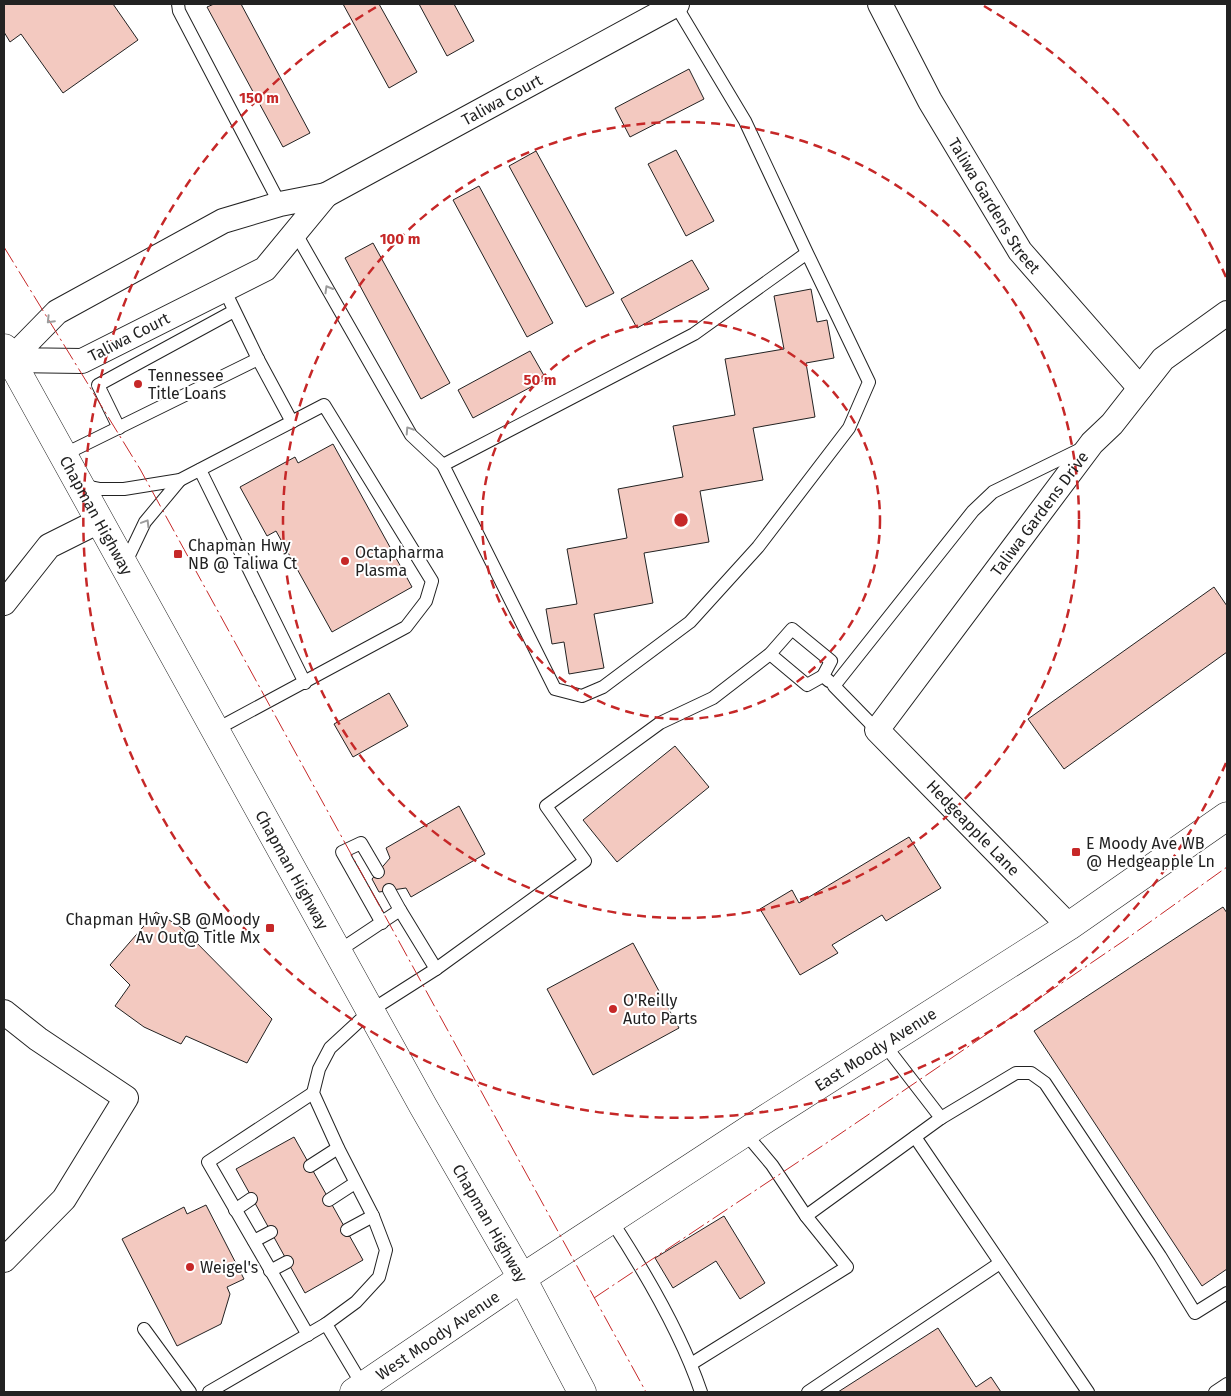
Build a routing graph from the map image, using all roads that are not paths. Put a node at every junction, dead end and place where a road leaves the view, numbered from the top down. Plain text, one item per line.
1 (178, 4) edge
2 (676, 4) edge
3 (880, 4) edge
4 (326, 195) junction
5 (280, 204) junction
6 (295, 232) junction
7 (807, 253) junction
8 (224, 289) junction
9 (234, 310) junction
10 (1224, 314) edge
11 (7, 354) edge
12 (258, 359) junction
13 (1140, 388) junction
14 (292, 422) junction
15 (119, 428) junction
16 (1092, 444) junction
17 (63, 455) junction
18 (443, 465) junction
19 (200, 470) junction
20 (180, 480) junction
21 (79, 484) junction
22 (99, 521) junction
23 (124, 566) junction
24 (4, 602) edge
25 (770, 654) junction
26 (823, 676) junction
27 (305, 683) junction
28 (834, 686) junction
29 (215, 730) junction
30 (877, 730) junction
31 (1227, 816) edge
32 (378, 872) dead end
33 (389, 890) dead end
34 (400, 910) junction
35 (382, 923) junction
36 (1069, 926) junction
37 (337, 952) junction
38 (436, 969) junction
39 (370, 1011) junction
40 (4, 1012) edge
41 (884, 1044) junction
42 (313, 1093) junction
43 (941, 1118) junction
44 (744, 1133) junction
45 (915, 1137) junction
46 (338, 1148) junction
47 (310, 1166) dead end
48 (355, 1183) junction
49 (252, 1199) dead end
50 (329, 1200) dead end
51 (234, 1210) junction
52 (373, 1216) junction
53 (806, 1216) junction
54 (610, 1220) junction
55 (347, 1230) dead end
56 (271, 1232) dead end
57 (254, 1242) junction
58 (4, 1260) edge
59 (287, 1262) dead end
60 (1000, 1263) junction
61 (270, 1271) junction
62 (522, 1278) junction
63 (1227, 1292) edge
64 (326, 1324) junction
65 (144, 1329) dead end
66 (308, 1335) junction
67 (691, 1364) junction
68 (1227, 1384) edge
69 (359, 1389) edge
70 (190, 1392) edge
71 (209, 1392) edge
72 (582, 1392) edge
73 (701, 1392) edge
74 (808, 1392) edge
75 (1088, 1392) edge
76 (1216, 1392) edge

1 - 5 lane
2 - 4 street, Taliwa Court
2 - 7 lane
3 - 13 street, Taliwa Gardens Street
4 - 5 street, Taliwa Court
4 - 6 street, Taliwa Court
5 -> 11 street, Taliwa Court
6 - 8 street, Taliwa Court
18 -> 6 lane
7 - 18 lane
7 - 18 lane
8 - 9 lane
8 - 11 street, Taliwa Court
9 - 12 lane
9 - 15 lane
10 - 13 street, Taliwa Gardens Drive
11 - 17 main road, Chapman Highway
12 - 14 lane
12 - 15 lane
13 - 16 street, Taliwa Gardens Drive
14 - 19 lane
14 - 27 lane
15 - 17 lane
16 - 28 lane
16 - 30 street, Taliwa Gardens Drive
17 - 21 main road, Chapman Highway
19 - 20 lane
19 - 27 lane
20 - 21 lane
23 -> 20 lane
21 - 22 main road, Chapman Highway
22 - 23 main road, Chapman Highway
22 - 24 street
23 - 29 main road, Chapman Highway
25 - 26 lane
25 - 26 lane
25 - 38 lane
26 - 28 lane
27 - 29 lane
28 - 30 lane
29 - 37 main road, Chapman Highway
30 - 36 street, Hedgeapple Lane
31 - 36 main road, East Moody Avenue
32 - 35 lane
33 - 34 lane
34 - 35 lane
34 - 38 lane
35 - 37 lane
36 - 41 main road, East Moody Avenue
37 - 39 main road, Chapman Highway
38 - 39 lane
39 - 42 lane
39 - 62 main road, Chapman Highway
40 - 58 street
41 - 43 lane
41 - 44 main road, East Moody Avenue
42 - 46 lane
42 - 51 lane
43 - 45 lane
43 - 63 lane
44 - 53 lane
44 - 54 main road, East Moody Avenue
45 - 53 lane
45 - 60 lane
46 - 47 lane
46 - 48 lane
48 - 50 lane
48 - 52 lane
49 - 51 lane
51 - 57 lane
52 - 55 lane
52 - 64 lane
53 - 67 lane
54 - 62 main road, East Moody Avenue
54 - 67 lane
56 - 57 lane
57 - 61 lane
59 - 61 lane
60 - 74 lane
60 - 75 lane
61 - 66 lane
62 - 69 main road, West Moody Avenue
62 - 72 main road, Chapman Highway
64 - 66 lane
64 - 69 lane
65 - 70 lane
66 - 71 lane
67 - 73 lane
68 - 76 lane

